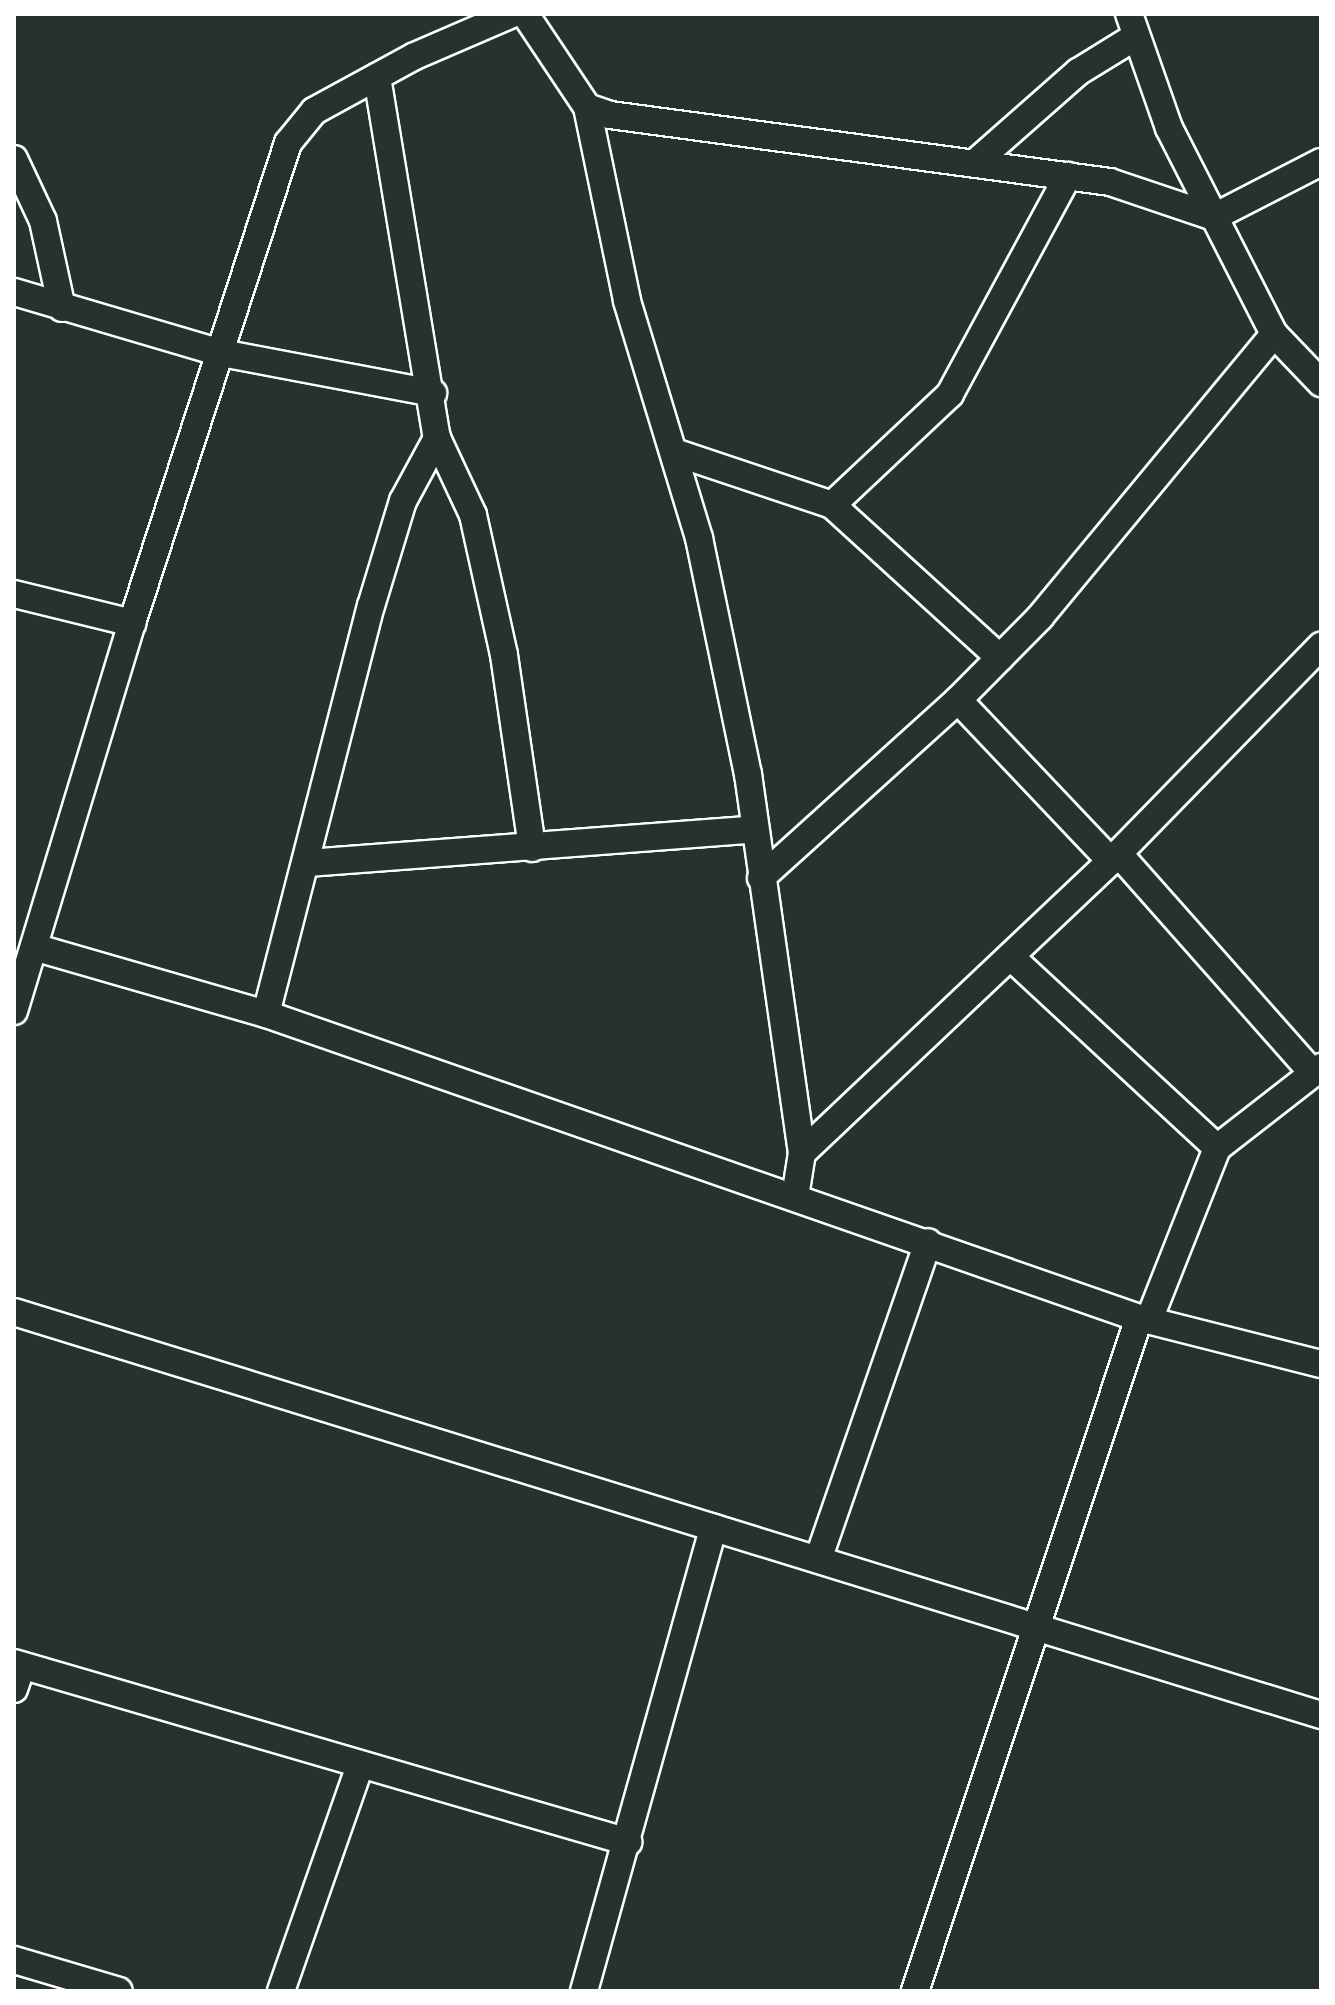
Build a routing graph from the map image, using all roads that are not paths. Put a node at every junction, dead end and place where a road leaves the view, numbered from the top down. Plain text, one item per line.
1 (512, 14) edge
2 (525, 14) edge
3 (1132, 25) edge
4 (377, 77) junction
5 (587, 107) junction
6 (14, 159) edge
7 (977, 161) junction
8 (1321, 162) edge
9 (1068, 176) junction
10 (1214, 217) junction
11 (14, 292) edge
12 (62, 308) junction
13 (1274, 334) junction
14 (221, 353) junction
15 (1321, 383) edge
16 (433, 393) junction
17 (437, 438) junction
18 (674, 452) junction
19 (832, 505) junction
20 (14, 594) edge
21 (132, 623) junction
22 (1321, 646) edge
23 (1000, 658) junction
24 (958, 700) junction
25 (754, 829) junction
26 (532, 848) junction
27 (1115, 858) junction
28 (307, 863) junction
29 (761, 878) junction
30 (34, 947) junction
31 (1012, 958) junction
32 (14, 1011) edge
33 (266, 1014) junction
34 (1317, 1070) edge
35 (1217, 1148) junction
36 (802, 1153) junction
37 (795, 1197) junction
38 (928, 1242) junction
39 (14, 1312) edge
40 (1144, 1319) junction
41 (1321, 1364) edge
42 (713, 1528) junction
43 (819, 1557) junction
44 (1037, 1630) junction
45 (17, 1673) edge
46 (1321, 1715) edge
47 (359, 1768) junction
48 (628, 1842) junction
49 (14, 1960) edge
50 (119, 1991) edge
51 (281, 1991) edge
52 (584, 1991) edge
53 (915, 1991) edge

1 - 4 street
2 - 5 street
3 - 7 street
3 - 10 street
4 - 14 street
4 - 16 street
5 - 7 street
5 - 18 street
6 - 12 street
7 - 9 street
8 - 10 street
9 - 10 street
9 - 19 street
10 - 13 street
11 - 12 street
12 - 14 street
13 - 15 street
13 - 23 street
14 - 16 street
14 - 21 street
16 - 17 street
17 - 26 street
17 - 28 street
18 - 19 street
18 - 25 street
19 - 23 street
20 - 21 street
21 - 30 street
22 - 27 street
23 - 24 street
24 - 27 street
24 - 29 street
25 - 26 street
25 - 29 street
26 - 28 street
27 - 31 street
27 - 34 street
28 - 33 street
29 - 36 street
30 - 32 street
30 - 33 street
31 - 35 street
31 - 36 street
33 - 37 street
34 - 35 street
35 - 40 street
36 - 37 street
37 - 38 street
38 - 40 street
38 - 43 street
39 - 42 street
40 - 41 street
40 - 44 street
42 - 43 street
42 - 48 street
43 - 44 street
44 - 46 street
44 - 53 street
45 - 47 street
47 - 48 street
47 - 51 street
48 - 52 street
49 - 50 street

